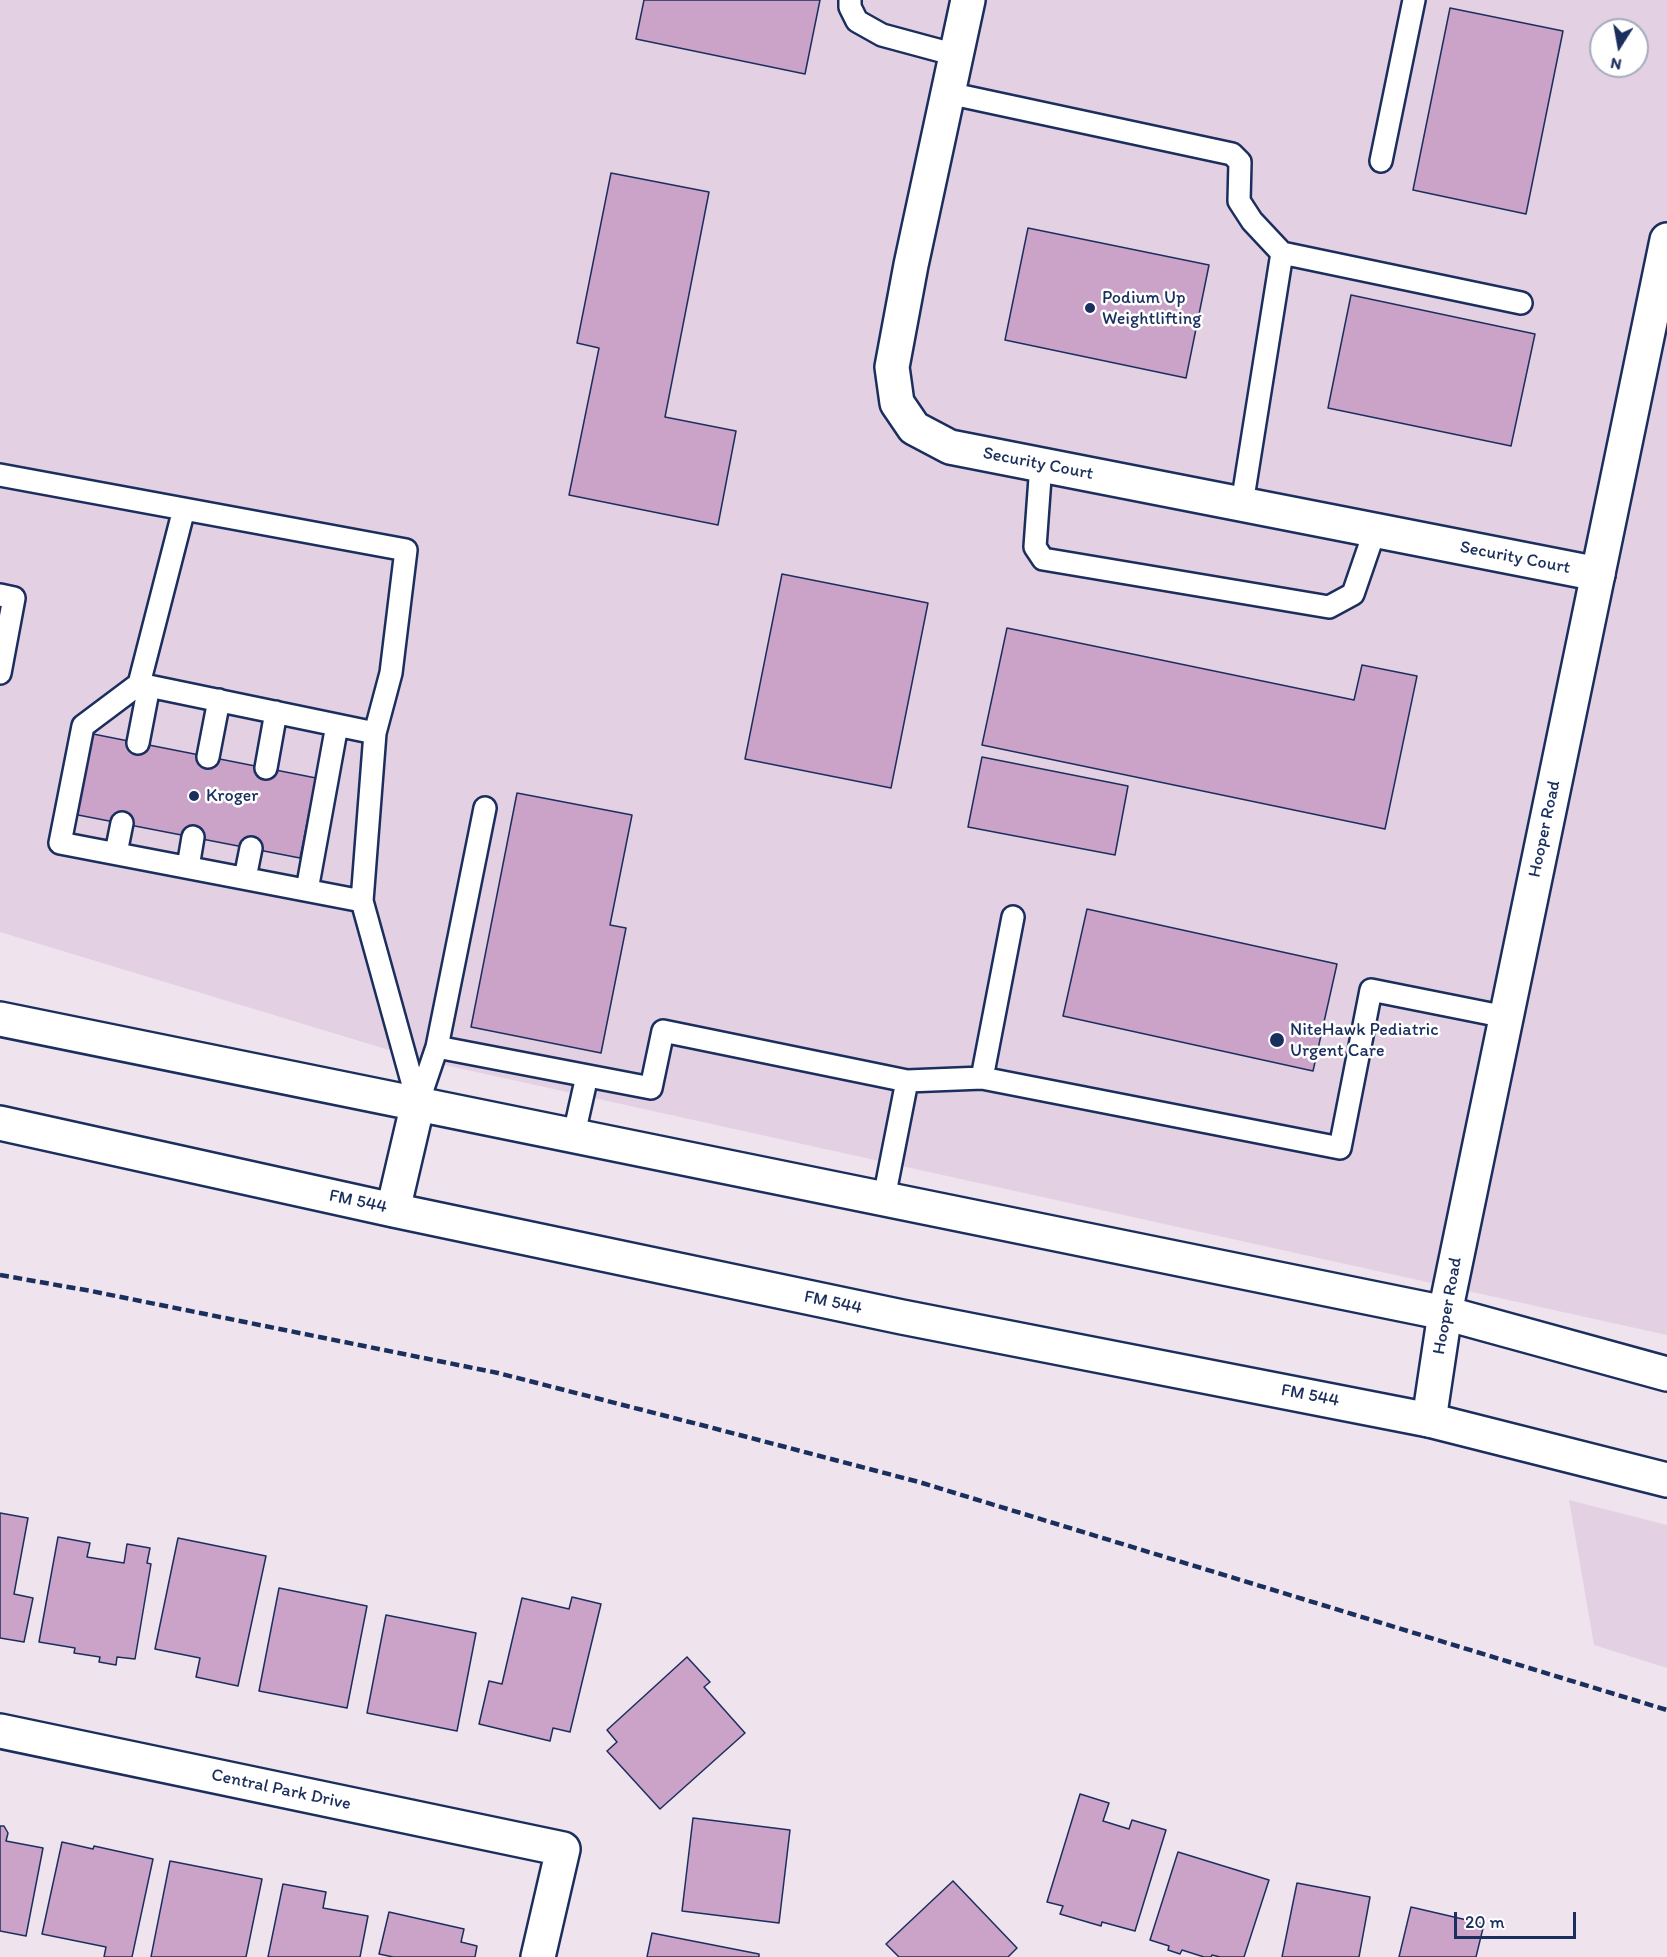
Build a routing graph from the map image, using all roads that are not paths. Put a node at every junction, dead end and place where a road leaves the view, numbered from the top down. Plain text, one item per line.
1 (850, 0) edge
2 (968, 0) edge
3 (1414, 0) edge
4 (956, 55) junction
5 (948, 93) junction
6 (1381, 161) dead end
7 (1667, 240) edge
8 (1282, 254) junction
9 (1521, 303) dead end
10 (1041, 464) junction
11 (0, 475) edge
12 (1242, 504) junction
13 (184, 509) junction
14 (1375, 530) junction
15 (1598, 574) junction
16 (0, 595) edge
17 (0, 673) edge
18 (144, 685) junction
19 (219, 700) junction
20 (276, 712) junction
21 (337, 725) junction
22 (375, 733) junction
23 (138, 743) dead end
24 (208, 757) dead end
25 (266, 768) dead end
26 (485, 808) dead end
27 (122, 823) dead end
28 (193, 837) dead end
29 (251, 848) dead end
30 (116, 853) junction
31 (188, 867) junction
32 (245, 878) junction
33 (307, 890) junction
34 (362, 901) junction
35 (1013, 917) dead end
36 (1506, 1017) junction
37 (0, 1019) edge
38 (437, 1047) junction
39 (587, 1076) junction
40 (982, 1078) junction
41 (907, 1081) junction
42 (418, 1103) junction
43 (0, 1123) edge
44 (574, 1134) junction
45 (884, 1198) junction
46 (393, 1210) junction
47 (1445, 1313) junction
48 (1667, 1374) edge
49 (1429, 1420) junction
50 (1667, 1480) edge
51 (0, 1731) edge
52 (538, 1957) edge

1 - 4 lane
2 - 4 main road, Security Court
3 - 6 lane
4 - 5 main road, Security Court
5 - 8 lane
5 - 10 main road, Security Court
7 - 15 main road, Hooper Road
8 - 9 lane
8 - 12 lane
10 - 12 main road, Security Court
10 - 14 lane
11 - 13 lane
12 - 14 main road, Security Court
13 - 18 lane
13 - 22 lane
14 - 15 main road, Security Court
15 - 36 main road, Hooper Road
16 - 17 lane
18 - 19 lane
18 - 23 lane
18 - 30 lane
19 - 20 lane
19 - 24 lane
20 - 21 lane
20 - 25 lane
21 - 22 lane
21 - 33 lane
22 - 34 lane
26 - 38 lane
27 - 30 lane
28 - 31 lane
29 - 32 lane
30 - 31 lane
31 - 32 lane
32 - 33 lane
33 - 34 lane
34 - 42 lane
35 - 40 lane
36 - 40 lane
36 - 47 main road, Hooper Road
37 - 42 main road
38 - 39 lane
38 - 42 lane
39 - 41 lane
39 - 44 lane
40 - 41 lane
41 - 45 lane
42 - 44 main road
42 - 46 main road
43 - 46 main road, FM 544 / FM 544
44 - 45 main road
45 - 47 main road
46 - 49 main road, FM 544 / FM 544
47 - 48 main road
47 - 49 main road, Hooper Road
49 - 50 main road, FM 544 / FM 544
51 - 52 main road, Central Park Drive

